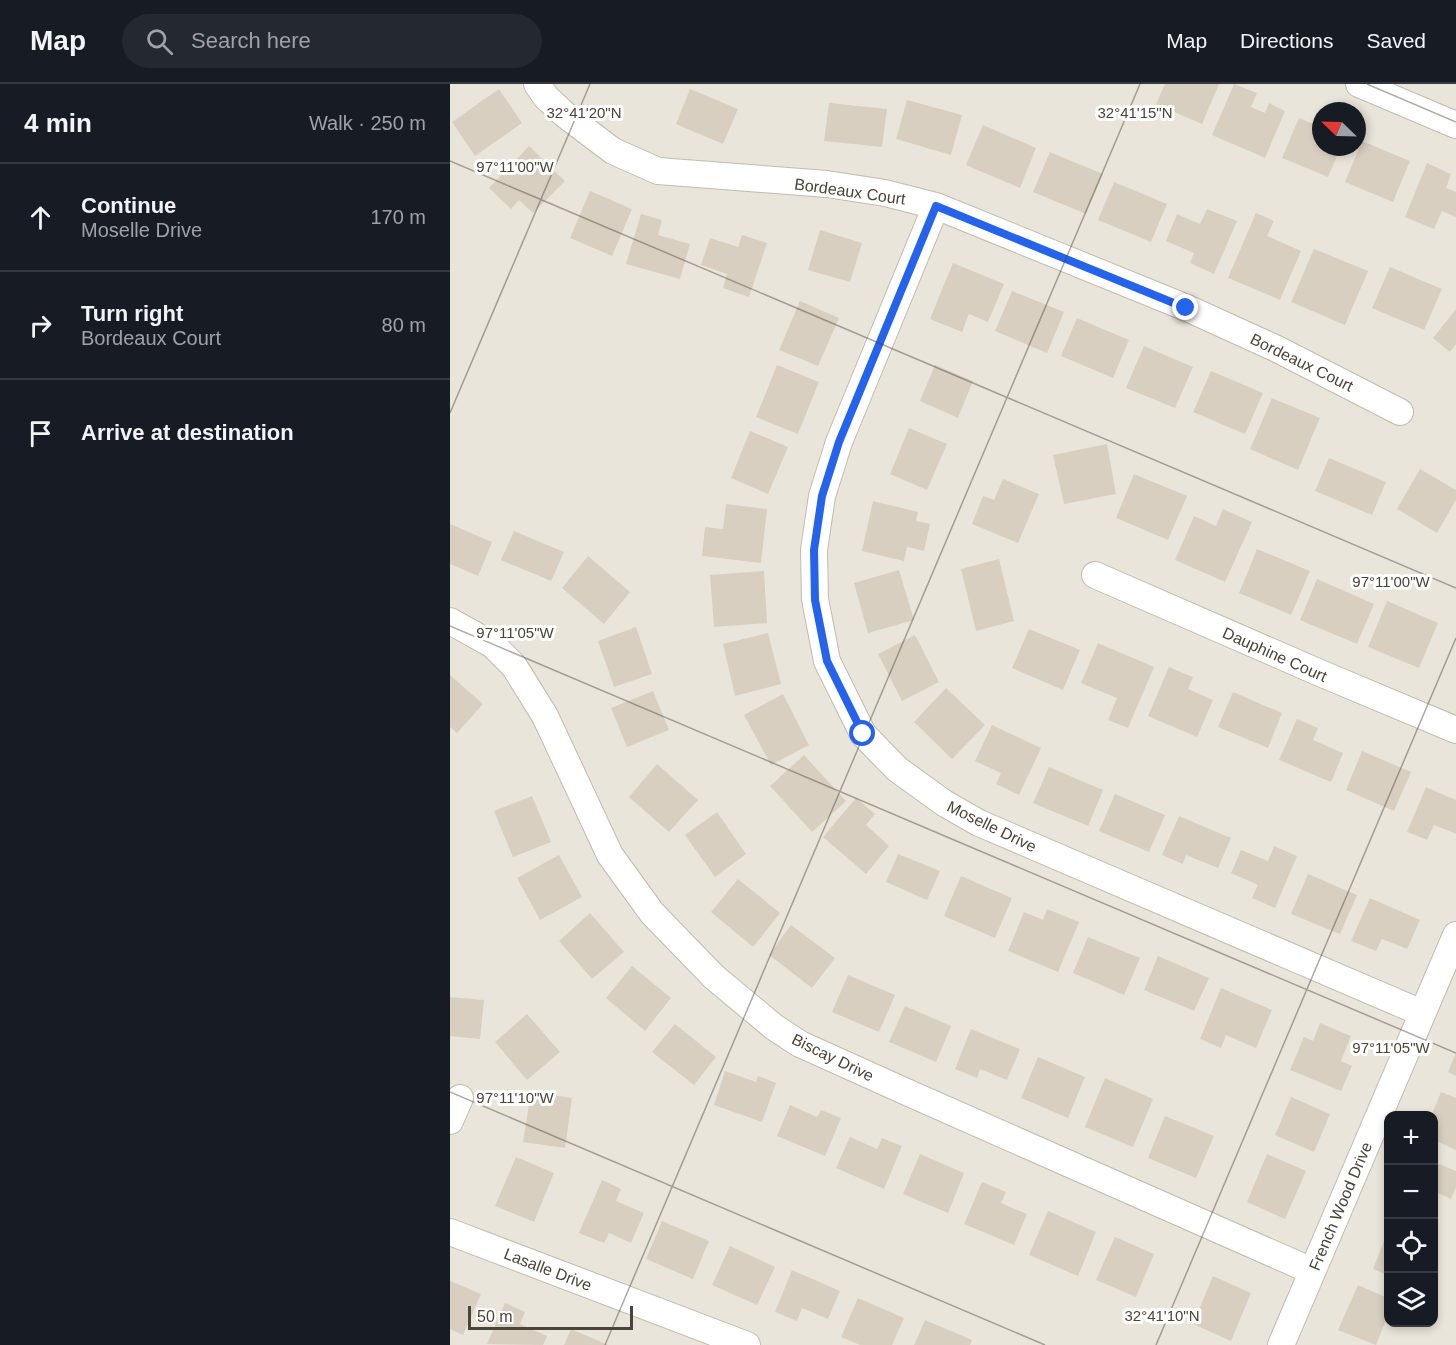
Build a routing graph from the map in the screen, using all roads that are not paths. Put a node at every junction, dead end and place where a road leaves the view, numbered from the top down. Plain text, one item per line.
1 (537, 84) edge
2 (1359, 84) edge
3 (1456, 124) edge
4 (936, 206) junction
5 (1400, 412) dead end
6 (1095, 575) dead end
7 (450, 621) edge
8 (1456, 730) edge
9 (1456, 935) edge
10 (1422, 1013) junction
11 (460, 1098) dead end
12 (450, 1121) edge
13 (450, 1232) edge
14 (1312, 1271) junction
15 (747, 1345) edge
16 (1281, 1345) edge

1 - 4 street, Bordeaux Court
2 - 3 street
4 - 5 street, Bordeaux Court
4 - 10 street, Moselle Drive
6 - 8 street, Dauphine Court
7 - 14 street, Biscay Drive
9 - 10 street, French Wood Drive
10 - 14 street, French Wood Drive
11 - 12 street
13 - 15 street, Lasalle Drive
14 - 16 street, French Wood Drive

